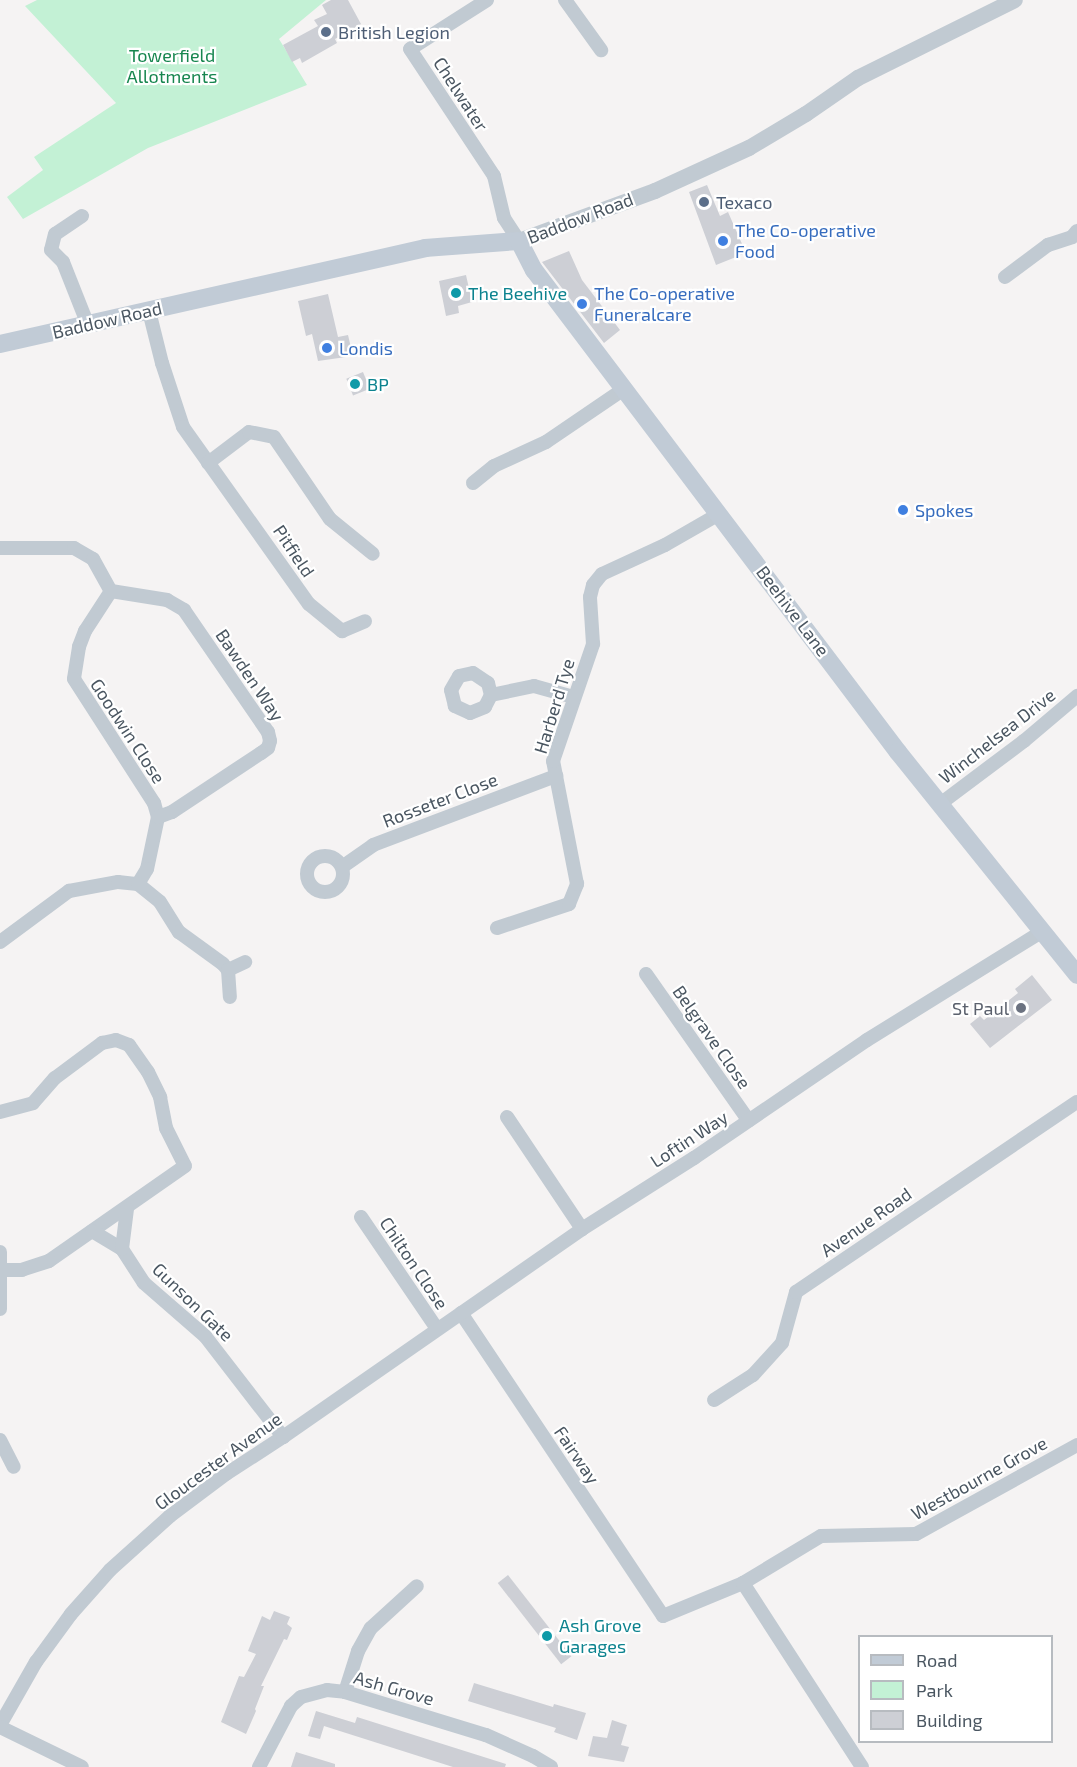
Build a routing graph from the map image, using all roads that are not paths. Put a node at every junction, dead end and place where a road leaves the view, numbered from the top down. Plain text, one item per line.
1 (487, 0) edge
2 (565, 0) edge
3 (1015, 0) edge
4 (601, 50) dead end
5 (82, 216) dead end
6 (1075, 238) edge
7 (519, 241) junction
8 (1005, 277) dead end
9 (149, 310) junction
10 (88, 325) junction
11 (0, 344) edge
12 (624, 389) junction
13 (208, 463) junction
14 (472, 483) dead end
15 (719, 514) junction
16 (0, 548) edge
17 (372, 554) dead end
18 (111, 591) junction
19 (365, 621) dead end
20 (491, 695) dead end
21 (1077, 696) edge
22 (574, 697) junction
23 (556, 776) junction
24 (940, 804) junction
25 (158, 817) junction
26 (342, 867) dead end
27 (138, 884) junction
28 (497, 928) dead end
29 (1041, 932) junction
30 (0, 942) edge
31 (245, 962) dead end
32 (228, 970) junction
33 (646, 974) dead end
34 (1077, 975) edge
35 (230, 997) dead end
36 (1077, 1102) edge
37 (0, 1112) edge
38 (507, 1117) dead end
39 (748, 1121) junction
40 (127, 1209) junction
41 (361, 1217) dead end
42 (582, 1230) junction
43 (92, 1231) junction
44 (122, 1249) junction
45 (0, 1252) edge
46 (2, 1270) junction
47 (0, 1309) edge
48 (460, 1313) junction
49 (437, 1329) junction
50 (361, 1381) joint
51 (714, 1400) dead end
52 (283, 1437) junction
53 (0, 1440) edge
54 (1077, 1444) edge
55 (14, 1467) dead end
56 (743, 1583) junction
57 (417, 1586) dead end
58 (663, 1616) joint
59 (345, 1692) junction
60 (0, 1726) edge
61 (82, 1767) edge
62 (259, 1767) edge
63 (550, 1767) edge
64 (862, 1767) edge

1 - 7 street, Chelwater
2 - 4 street
3 - 7 street, Baddow Road
5 - 10 street
6 - 8 street
7 - 9 main road, Baddow Road
7 - 12 main road, Beehive Lane
9 - 10 main road, Baddow Road
9 - 13 street, Pitfield
10 - 11 main road, Baddow Road
12 - 14 street
12 - 15 main road, Beehive Lane
13 - 17 street
13 - 19 street, Pitfield
15 - 22 street, Harberd Tye
15 - 24 main road, Beehive Lane
16 - 18 street
18 - 25 street, Goodwin Close
18 - 25 street, Bawden Way
20 - 22 street
21 - 24 street, Winchelsea Drive
22 - 23 street, Harberd Tye
23 - 26 street, Rosseter Close
23 - 28 street, Harberd Tye
24 - 29 main road, Beehive Lane
25 - 27 street
27 - 30 street
27 - 32 street
29 - 34 main road, Beehive Lane
29 - 39 street, Loftin Way
31 - 32 street
32 - 35 street
33 - 39 street, Belgrave Close
36 - 51 street, Avenue Road
37 - 40 street
38 - 42 street
39 - 42 street, Loftin Way
40 - 43 street
40 - 44 street
41 - 49 street, Chilton Close
42 - 48 street, Loftin Way
43 - 44 street, Gunson Gate
43 - 46 street
44 - 52 street, Gunson Gate
45 - 46 street
46 - 47 street
48 - 49 street, Loftin Way
48 - 58 street, Fairway
49 - 50 street, Loftin Way
50 - 52 street, Gloucester Avenue
52 - 60 street, Gloucester Avenue
53 - 55 street
54 - 56 street, Westbourne Grove
56 - 58 street, Westbourne Grove
56 - 64 street
57 - 59 street
59 - 62 street, Ash Grove
59 - 63 street, Ash Grove
60 - 61 street

